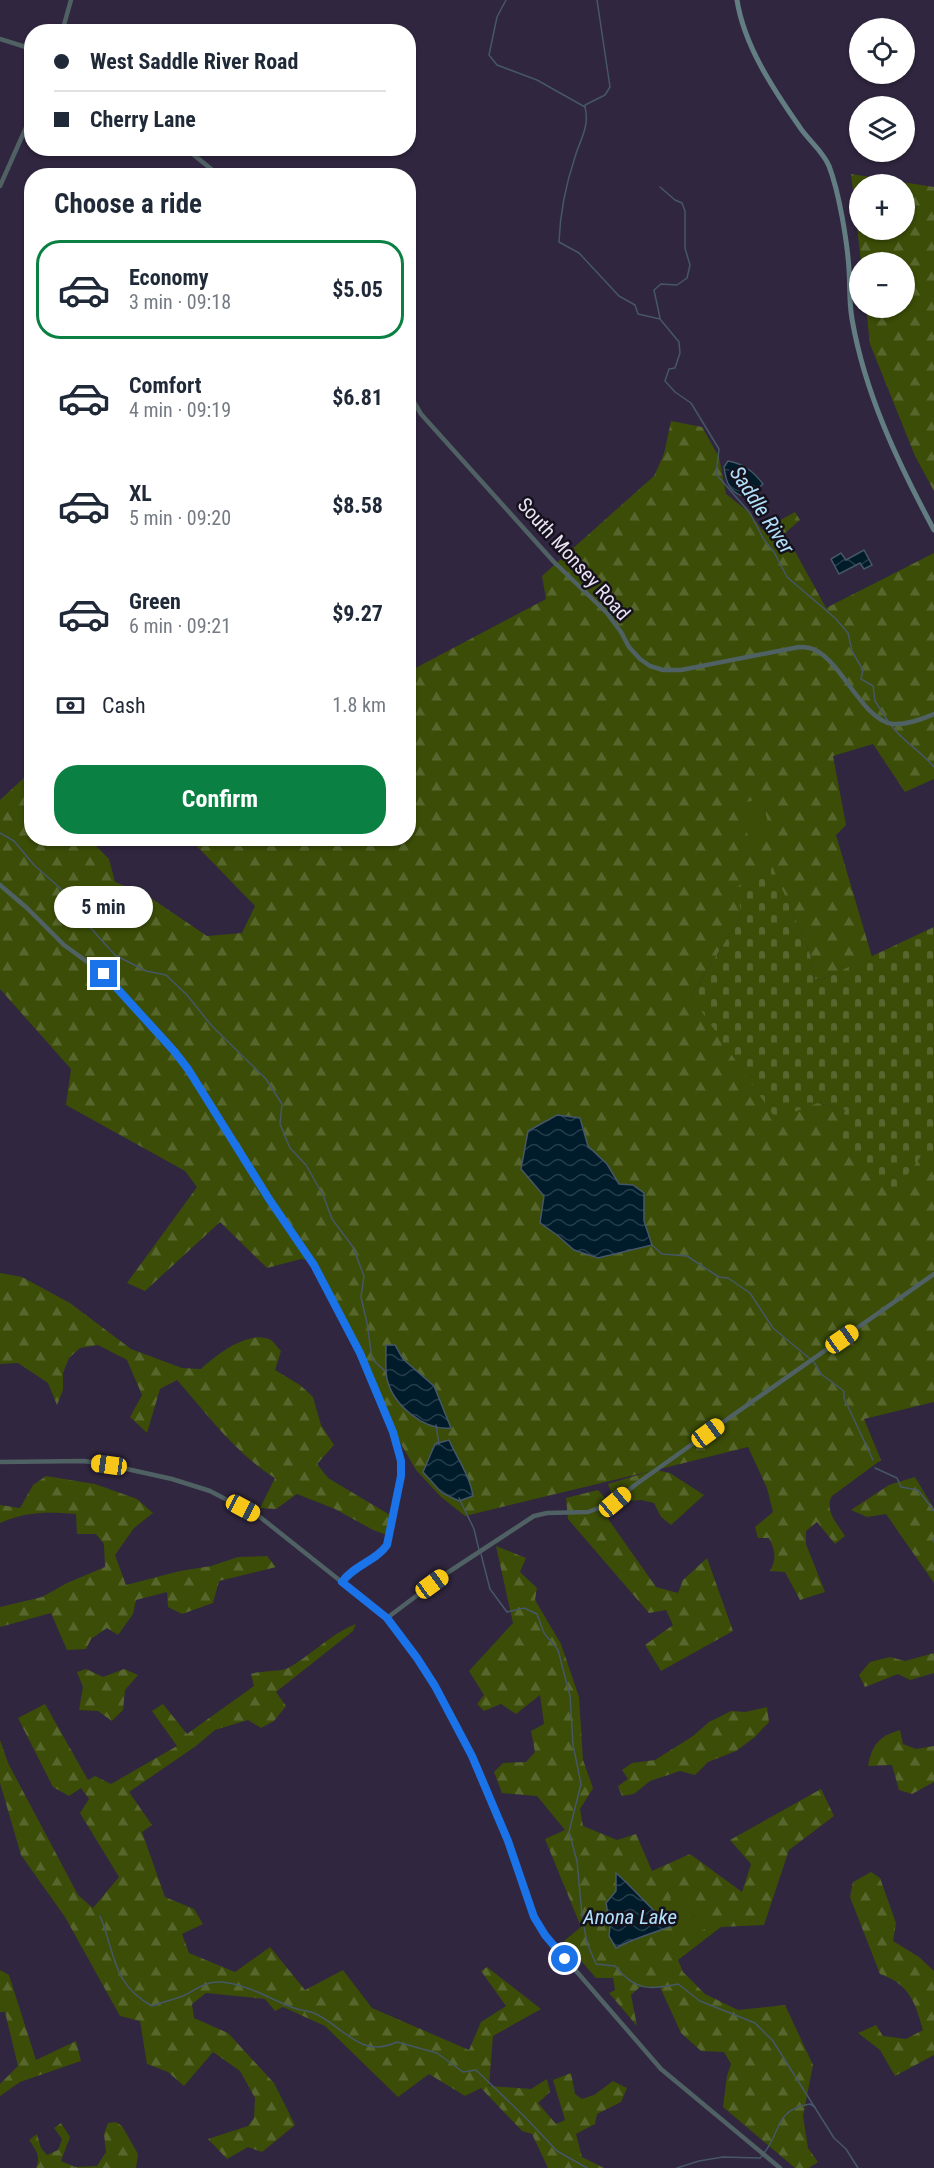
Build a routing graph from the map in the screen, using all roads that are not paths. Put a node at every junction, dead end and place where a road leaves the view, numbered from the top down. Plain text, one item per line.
1 (71, 0) edge
2 (737, 0) edge
3 (64, 24) edge
4 (0, 39) edge
5 (24, 46) edge
6 (24, 132) edge
7 (195, 156) edge
8 (210, 168) edge
9 (0, 186) edge
10 (416, 406) edge
11 (934, 530) edge
12 (934, 714) edge
13 (0, 885) edge
14 (934, 1274) edge
15 (0, 1462) edge
16 (342, 1582) junction
17 (387, 1618) junction
18 (780, 2168) edge

1 - 3 street
2 - 11 main road
4 - 5 street
6 - 9 street
7 - 8 street
10 - 12 street, South Monsey Road
13 - 16 street
14 - 17 street
15 - 16 street
16 - 17 street
17 - 18 street

